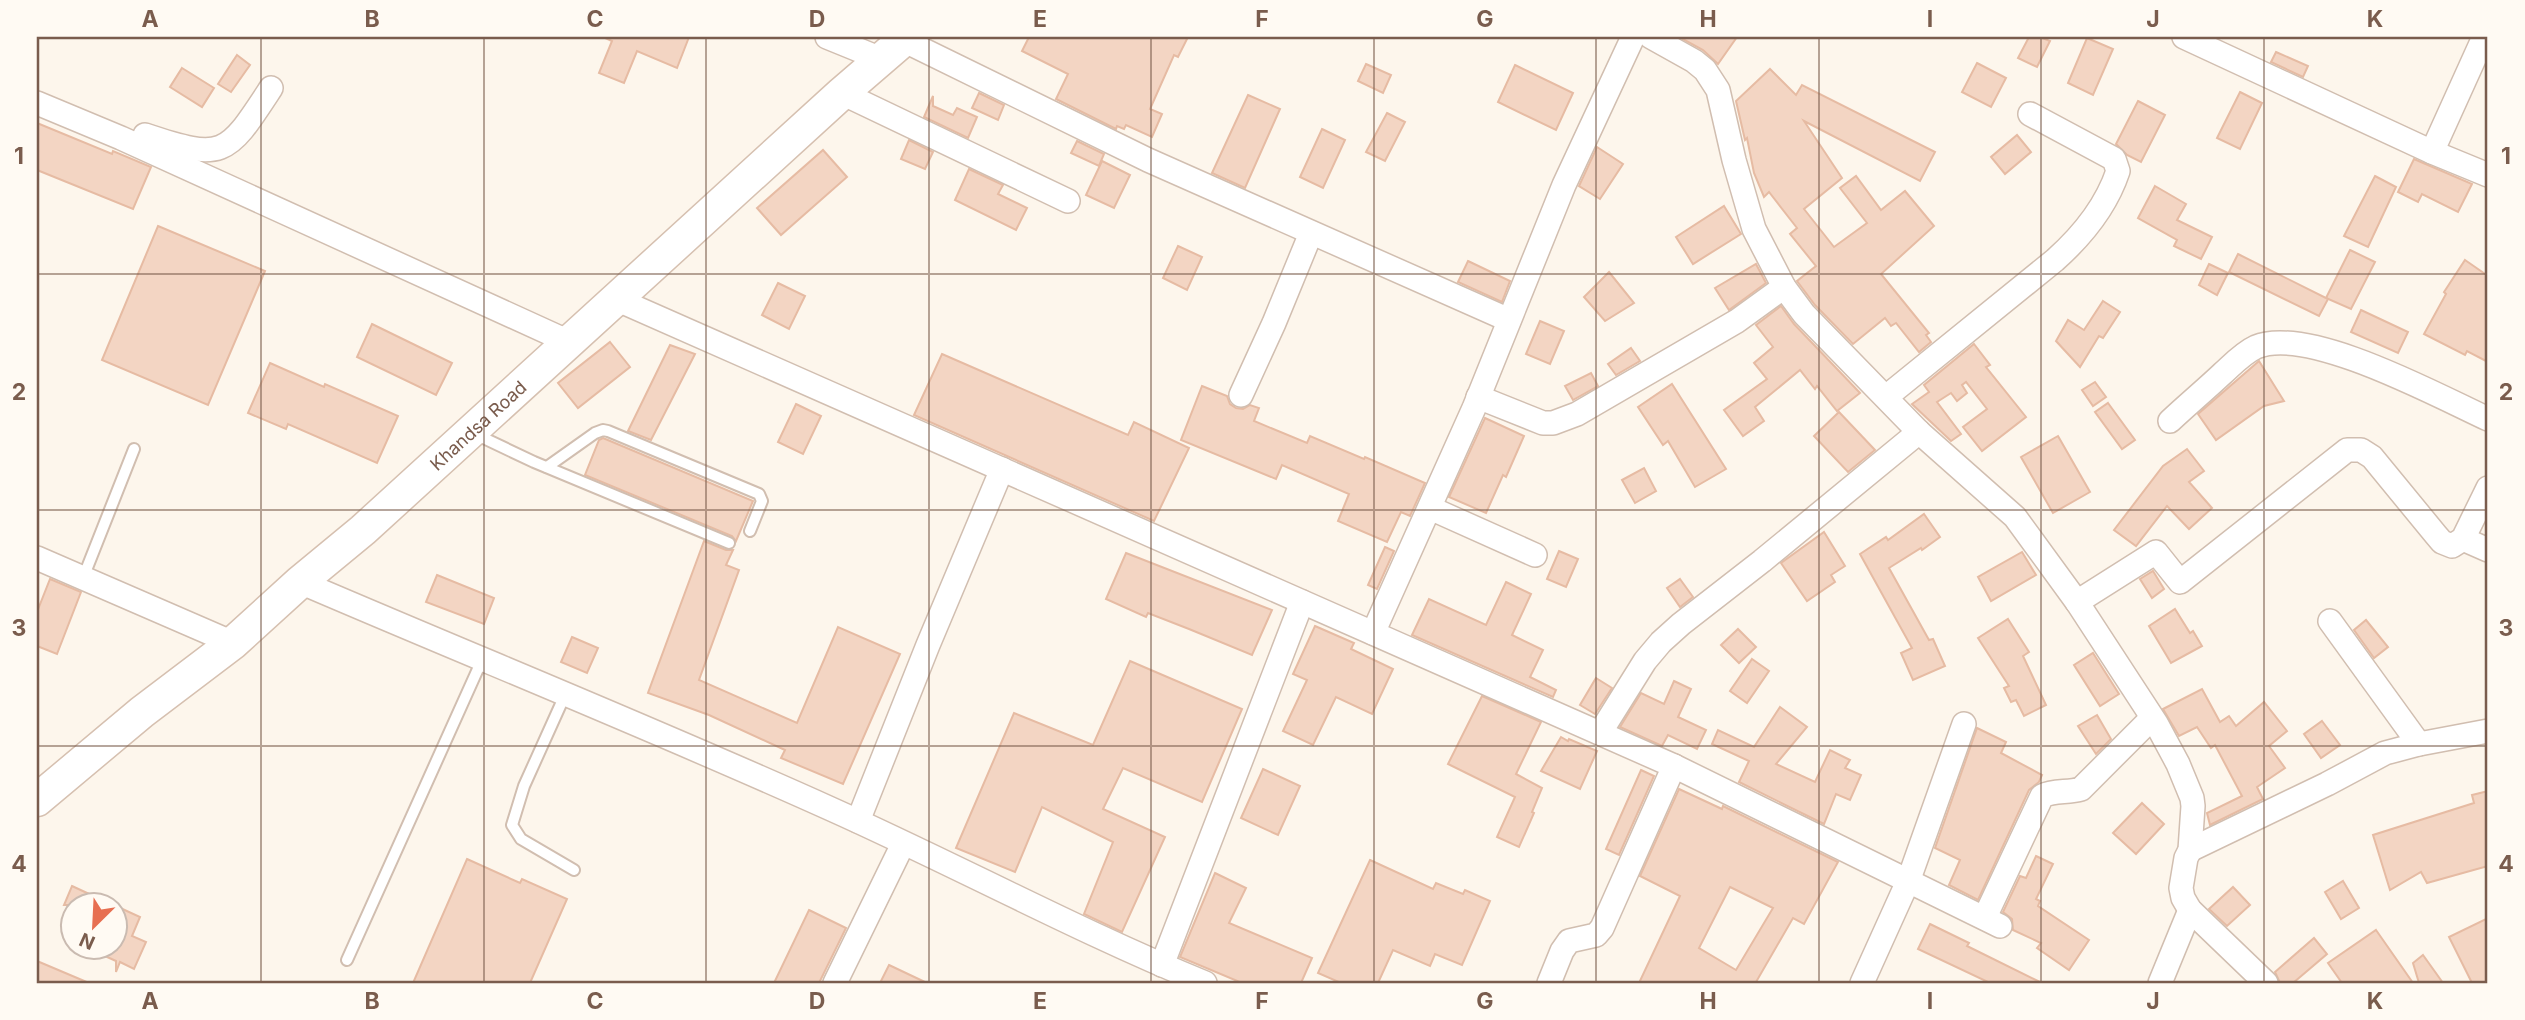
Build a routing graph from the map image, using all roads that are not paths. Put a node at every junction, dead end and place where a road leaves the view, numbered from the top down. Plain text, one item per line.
1 (827, 37) edge
2 (1633, 37) edge
3 (1651, 37) edge
4 (2184, 37) edge
5 (2484, 37) edge
6 (897, 45) edge
7 (37, 88) edge
8 (271, 88) dead end
9 (842, 93) junction
10 (37, 103) edge
11 (2030, 114) dead end
12 (2432, 152) junction
13 (2488, 175) edge
14 (1068, 201) dead end
15 (1311, 233) junction
16 (1784, 287) junction
17 (616, 299) junction
18 (1509, 320) junction
19 (569, 342) junction
20 (1241, 395) dead end
21 (1478, 397) junction
22 (1886, 397) junction
23 (2488, 419) edge
24 (2170, 421) dead end
25 (470, 432) junction
26 (1919, 432) junction
27 (134, 449) dead end
28 (547, 467) junction
29 (1002, 469) junction
30 (2488, 488) edge
31 (1430, 508) junction
32 (750, 531) dead end
33 (2463, 539) junction
34 (729, 542) dead end
35 (2488, 550) edge
36 (1535, 555) dead end
37 (37, 558) edge
38 (83, 578) junction
39 (300, 582) junction
40 (1302, 602) junction
41 (2077, 602) junction
42 (2330, 621) dead end
43 (1373, 633) junction
44 (233, 643) junction
45 (482, 660) junction
46 (565, 695) junction
47 (2152, 718) junction
48 (1964, 724) dead end
49 (2488, 731) edge
50 (1600, 733) junction
51 (2419, 744) junction
52 (1674, 766) junction
53 (37, 800) edge
54 (859, 821) junction
55 (903, 844) junction
56 (2190, 850) junction
57 (573, 870) dead end
58 (1909, 879) junction
59 (2190, 910) junction
60 (347, 960) dead end
61 (1162, 965) junction
62 (835, 983) edge
63 (1205, 983) edge
64 (1549, 983) edge
65 (1862, 983) edge
66 (2160, 983) edge
67 (2266, 983) edge

1 - 6 street
2 - 18 street
3 - 16 street
4 - 12 street
5 - 12 street
6 - 9 street, Khandsa Road
6 - 15 street
7 - 8 street
9 - 14 street
9 - 17 street, Khandsa Road
10 - 19 street
11 - 22 street
12 - 13 street
15 - 18 street
15 - 20 street
16 - 21 street
16 - 22 street
17 - 19 street, Khandsa Road
17 - 29 street
18 - 21 street
19 - 25 street, Khandsa Road
21 - 31 street
22 - 26 street
23 - 24 street
25 - 28 lane
25 - 39 street, Khandsa Road
26 - 41 street
26 - 50 street
27 - 38 lane
28 - 32 lane
28 - 34 lane
29 - 40 street
29 - 54 street
30 - 33 street
31 - 36 street
31 - 43 street
33 - 35 street
33 - 41 street
37 - 38 street
38 - 44 street
39 - 44 street, Khandsa Road
39 - 45 street
40 - 43 street
40 - 61 street
41 - 47 street
42 - 51 street
43 - 50 street
44 - 53 street, Khandsa Road
45 - 46 street
45 - 60 lane
46 - 54 street
46 - 57 lane
47 - 56 street
47 - 58 street
48 - 58 street
49 - 51 street
50 - 52 street
51 - 56 street
52 - 58 street
52 - 64 street
54 - 55 street
55 - 61 street
55 - 62 street
56 - 59 street
58 - 65 street
59 - 66 street
59 - 67 street
61 - 63 street

